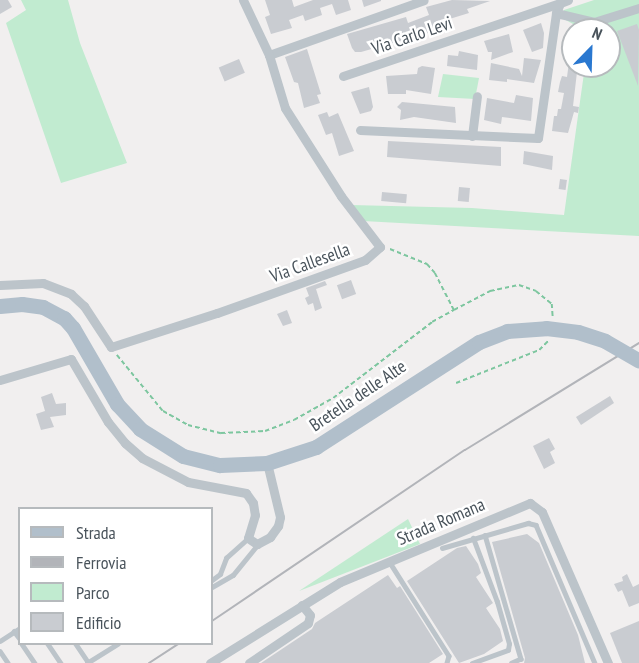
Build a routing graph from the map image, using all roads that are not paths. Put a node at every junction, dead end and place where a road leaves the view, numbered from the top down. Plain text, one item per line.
1 (243, 0) edge
2 (424, 0) edge
3 (564, 1) edge
4 (639, 8) edge
5 (556, 13) junction
6 (269, 56) junction
7 (343, 76) dead end
8 (477, 96) dead end
9 (360, 130) dead end
10 (472, 136) junction
11 (0, 285) edge
12 (3, 308) edge
13 (639, 361) edge
14 (0, 380) edge
15 (267, 463) junction
16 (484, 535) junction
17 (248, 538) junction
18 (473, 538) junction
19 (257, 544) junction
20 (442, 548) dead end
21 (389, 561) junction
22 (213, 579) edge
23 (213, 586) edge
24 (302, 605) junction
25 (17, 629) edge
26 (0, 641) edge
27 (23, 645) edge
28 (49, 645) edge
29 (77, 645) edge
30 (106, 645) edge
31 (115, 645) edge
32 (108, 649) junction
33 (0, 651) edge
34 (8, 663) edge
35 (35, 663) edge
36 (61, 663) edge
37 (88, 663) edge
38 (210, 663) edge
39 (249, 663) edge
40 (447, 663) edge
41 (472, 663) edge
42 (512, 663) edge
43 (595, 663) edge
44 (608, 663) edge

1 - 6 street, Via Callesella
2 - 6 street
3 - 5 street
3 - 7 street, Via Carlo Levi
4 - 5 street
5 - 10 street
6 - 11 street, Via Callesella
8 - 10 street
9 - 10 street
12 - 15 main road, Bretella delle Alte
13 - 15 main road, Bretella delle Alte, bridge
14 - 17 street
15 - 19 street
16 - 18 lane
16 - 42 lane
16 - 43 lane
17 - 19 street
17 - 22 lane
18 - 20 lane
18 - 41 lane
19 - 23 lane
21 - 24 street, Strada Romana
21 - 40 lane
21 - 44 street, Strada Romana
24 - 38 street, Strada Romana
24 - 39 street
25 - 26 lane
27 - 35 lane
28 - 36 lane
29 - 37 lane
30 - 32 lane
31 - 32 lane
32 - 37 lane
33 - 34 lane

